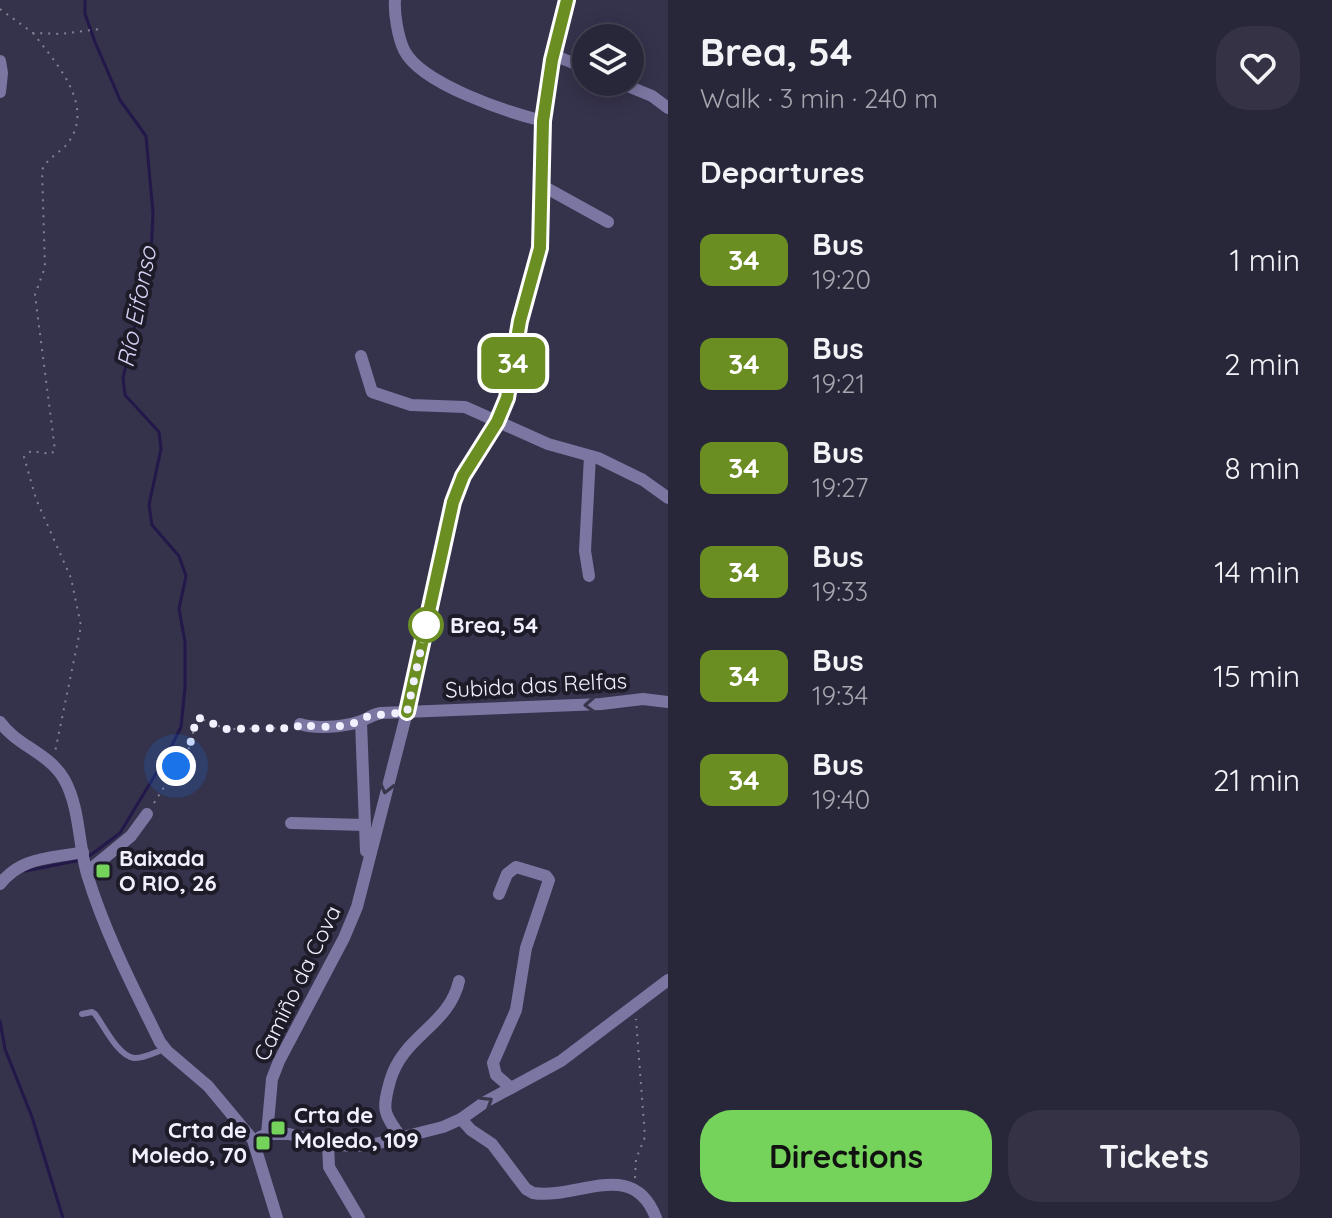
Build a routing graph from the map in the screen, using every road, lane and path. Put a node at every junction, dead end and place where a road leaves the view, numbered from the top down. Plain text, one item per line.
1 (395, 0) edge
2 (567, 0) edge
3 (0, 9) edge
4 (99, 29) dead end
5 (33, 33) junction
6 (553, 55) junction
7 (0, 61) edge
8 (572, 62) edge
9 (0, 92) edge
10 (644, 93) edge
11 (668, 108) edge
12 (543, 121) junction
13 (541, 185) junction
14 (608, 222) dead end
15 (361, 356) dead end
16 (497, 422) junction
17 (590, 456) junction
18 (668, 498) edge
19 (589, 576) dead end
20 (668, 702) edge
21 (407, 712) junction
22 (361, 722) junction
23 (300, 724) joint
24 (2, 728) edge
25 (52, 764) junction
26 (147, 814) joint
27 (291, 823) dead end
28 (365, 825) junction
29 (83, 854) junction
30 (368, 860) junction
31 (87, 872) junction
32 (0, 884) edge
33 (499, 894) dead end
34 (668, 980) edge
35 (459, 981) dead end
36 (654, 992) junction
37 (668, 997) edge
38 (635, 1006) junction
39 (82, 1014) dead end
40 (165, 1049) junction
41 (511, 1088) junction
42 (461, 1119) junction
43 (267, 1134) junction
44 (401, 1137) junction
45 (253, 1140) junction
46 (328, 1144) junction
47 (635, 1189) junction
48 (277, 1218) edge
49 (359, 1218) edge
50 (656, 1218) edge

1 - 12 street
2 - 6 street, Camiño da Cova
3 - 5 path
4 - 5 path
5 - 25 path
6 - 8 street
6 - 12 street, Camiño da Cova
7 - 9 street
10 - 11 street
12 - 13 street, Camiño da Cova
13 - 14 street
13 - 16 street, Camiño da Cova
15 - 16 street
16 - 17 street
16 - 21 street, Camiño da Cova
17 - 18 street
17 - 19 street
20 -> 21 street, Subida das Relfas
21 - 22 street, Subida das Relfas
21 -> 30 street, Camiño da Cova
22 - 23 street, Subida das Relfas
22 - 28 street
23 - 26 path
24 - 25 street
25 - 29 street
26 - 31 street
27 - 28 street
28 - 30 street
29 - 31 street
29 - 32 street
30 - 43 street, Camiño da Cova
31 - 40 street
33 - 41 street
34 - 36 street
35 - 44 street
36 - 37 street
36 - 38 street
38 - 41 street
38 - 47 path
39 - 40 lane
40 - 45 street
42 -> 41 street
42 - 44 street
42 - 47 street
43 - 45 street
43 - 46 street
44 - 46 street
45 - 48 street
46 - 49 street
47 - 50 street

